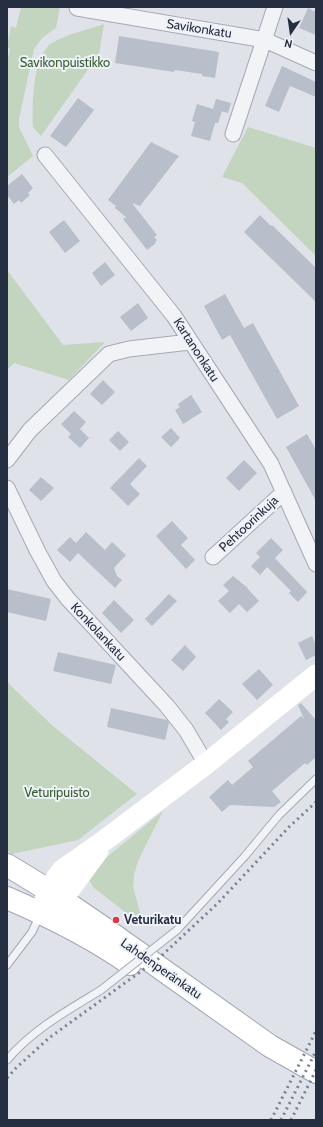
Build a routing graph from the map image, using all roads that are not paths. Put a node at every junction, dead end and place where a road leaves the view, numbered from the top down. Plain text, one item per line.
1 (275, 7) edge
2 (77, 8) dead end
3 (265, 40) junction
4 (316, 63) edge
5 (233, 134) dead end
6 (44, 155) dead end
7 (190, 342) junction
8 (7, 460) edge
9 (7, 488) edge
10 (284, 492) junction
11 (213, 557) dead end
12 (316, 564) edge
13 (316, 675) edge
14 (206, 764) junction
15 (316, 779) edge
16 (7, 865) edge
17 (55, 895) junction
18 (7, 898) edge
19 (41, 914) junction
20 (7, 965) edge
21 (7, 1060) edge
22 (316, 1072) edge
23 (316, 1087) edge

1 - 3 street
2 - 3 street, Savikonkatu
3 - 4 street, Savikonkatu
3 - 5 street
6 - 7 street, Kartanonkatu
7 - 8 street
7 - 10 street, Kartanonkatu
9 - 14 street, Konkolankatu
10 - 11 street, Pehtoorinkuja
10 - 12 street, Kartanonkatu
13 - 14 street
14 - 17 street
15 - 21 lane, bridge
16 - 17 main road, Lahdenperänkatu
17 - 19 street
17 - 22 main road, Lahdenperänkatu
18 - 19 main road, Lahdenperänkatu
19 - 20 lane
19 - 23 main road, Lahdenperänkatu

